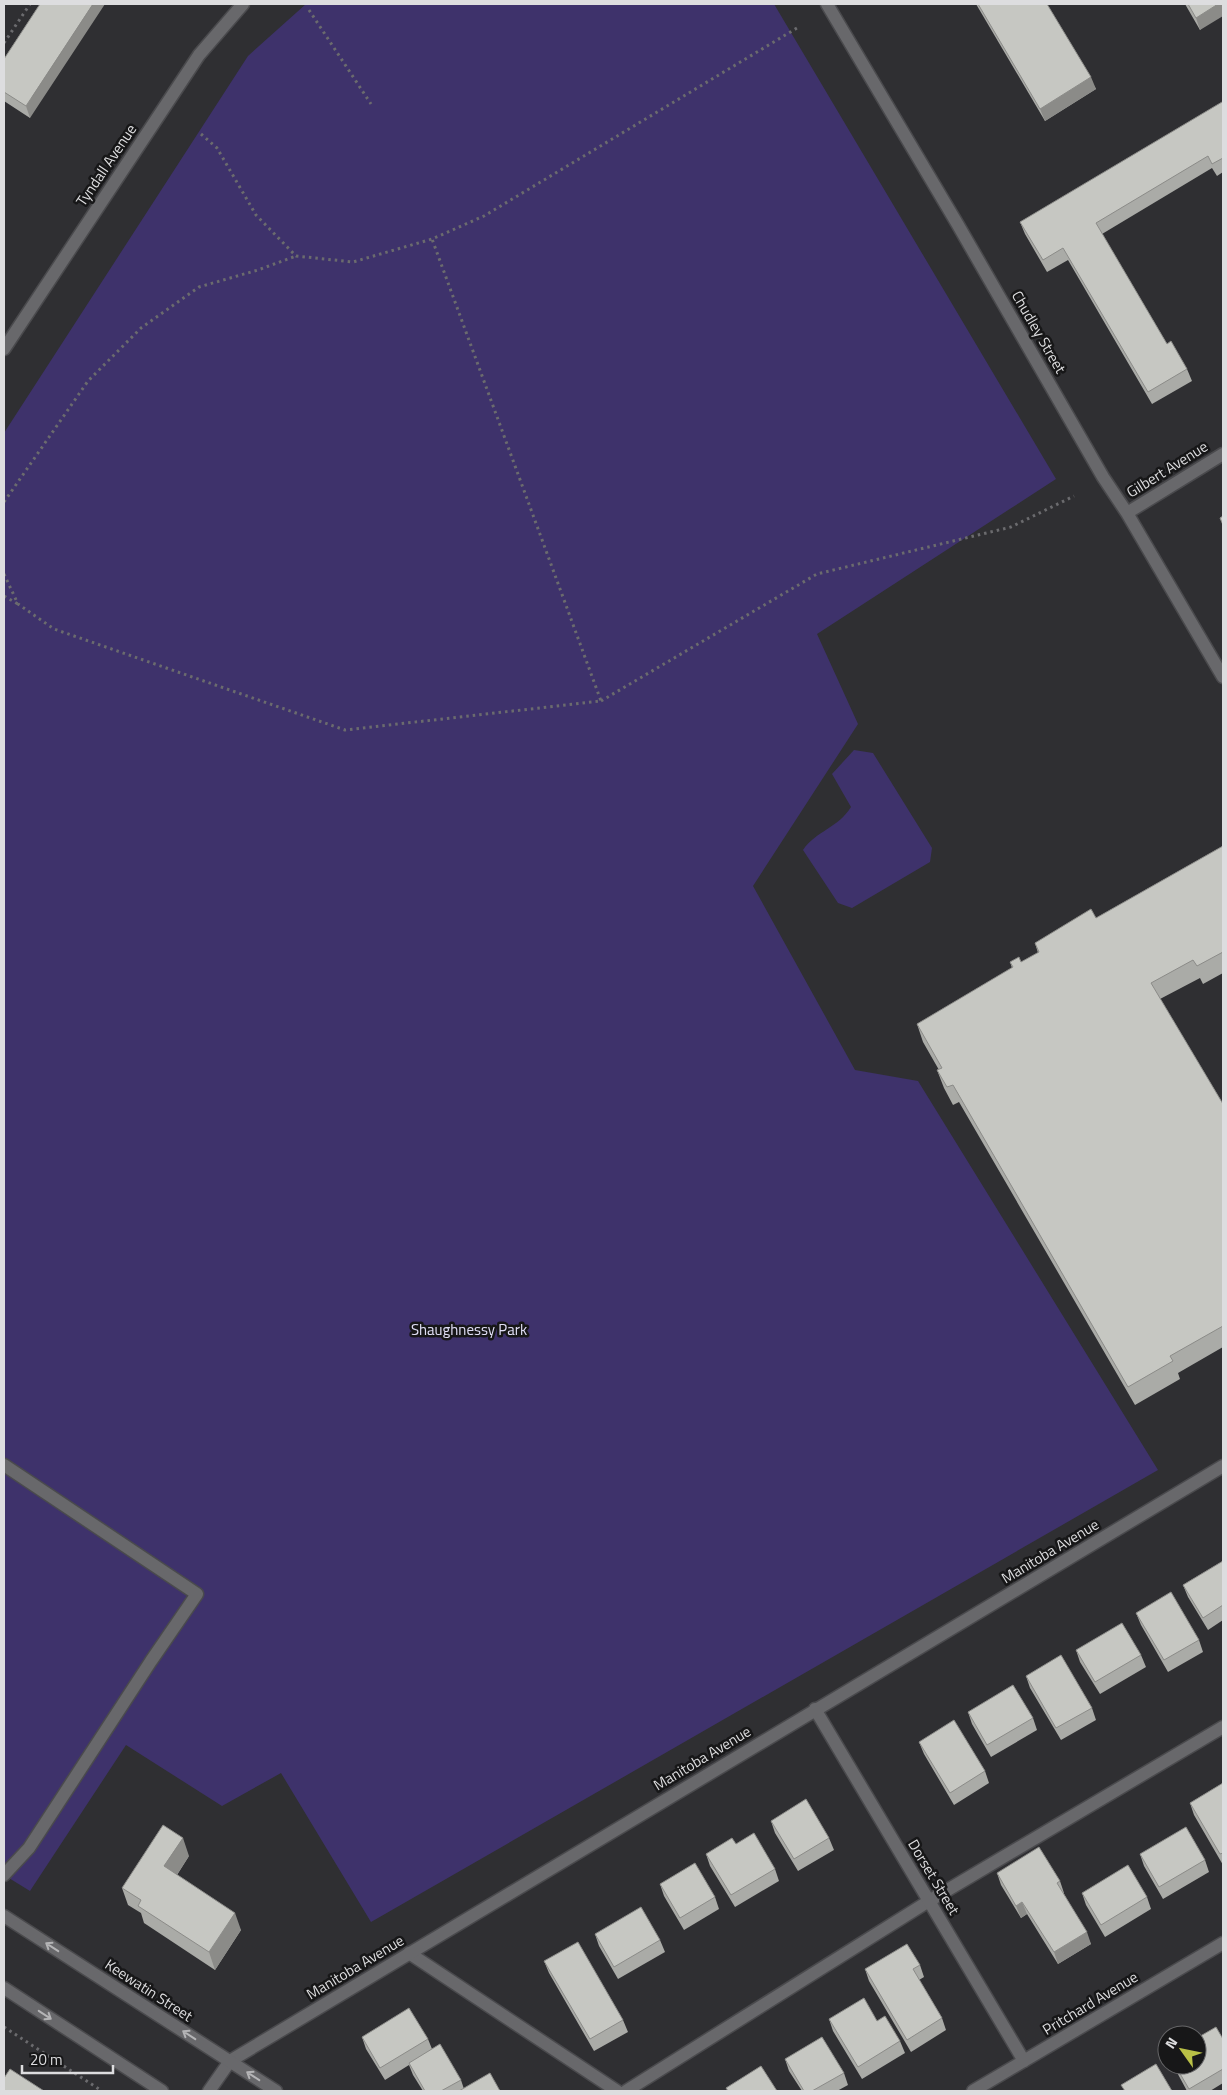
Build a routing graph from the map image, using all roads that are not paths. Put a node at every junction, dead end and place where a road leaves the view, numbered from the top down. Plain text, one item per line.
1 (243, 4) edge
2 (827, 4) edge
3 (4, 349) edge
4 (1223, 454) edge
5 (1128, 513) junction
6 (1223, 676) edge
7 (4, 1465) edge
8 (1223, 1466) edge
9 (815, 1709) junction
10 (1223, 1728) edge
11 (4, 1875) edge
12 (929, 1901) junction
13 (4, 1916) edge
14 (1223, 1943) edge
15 (409, 1953) junction
16 (4, 1988) edge
17 (230, 2061) junction
18 (1024, 2061) junction
19 (162, 2091) edge
20 (209, 2091) edge
21 (276, 2091) edge
22 (617, 2091) edge
23 (626, 2091) edge
24 (972, 2091) edge

1 - 3 street, Tyndall Avenue
2 - 5 street, Chudley Street
4 - 5 street, Gilbert Avenue
5 - 6 street, Chudley Street
7 - 11 street
8 - 9 street, Manitoba Avenue
9 - 12 street, Dorset Street
9 - 15 street, Manitoba Avenue
10 - 12 street
12 - 18 street, Dorset Street
12 - 23 street
17 -> 13 street, Keewatin Street
14 - 18 street, Pritchard Avenue
15 - 17 street, Manitoba Avenue
15 - 22 street
16 -> 19 street
17 - 20 street, Manitoba Avenue
21 -> 17 street, Keewatin Street
18 - 24 street, Pritchard Avenue

